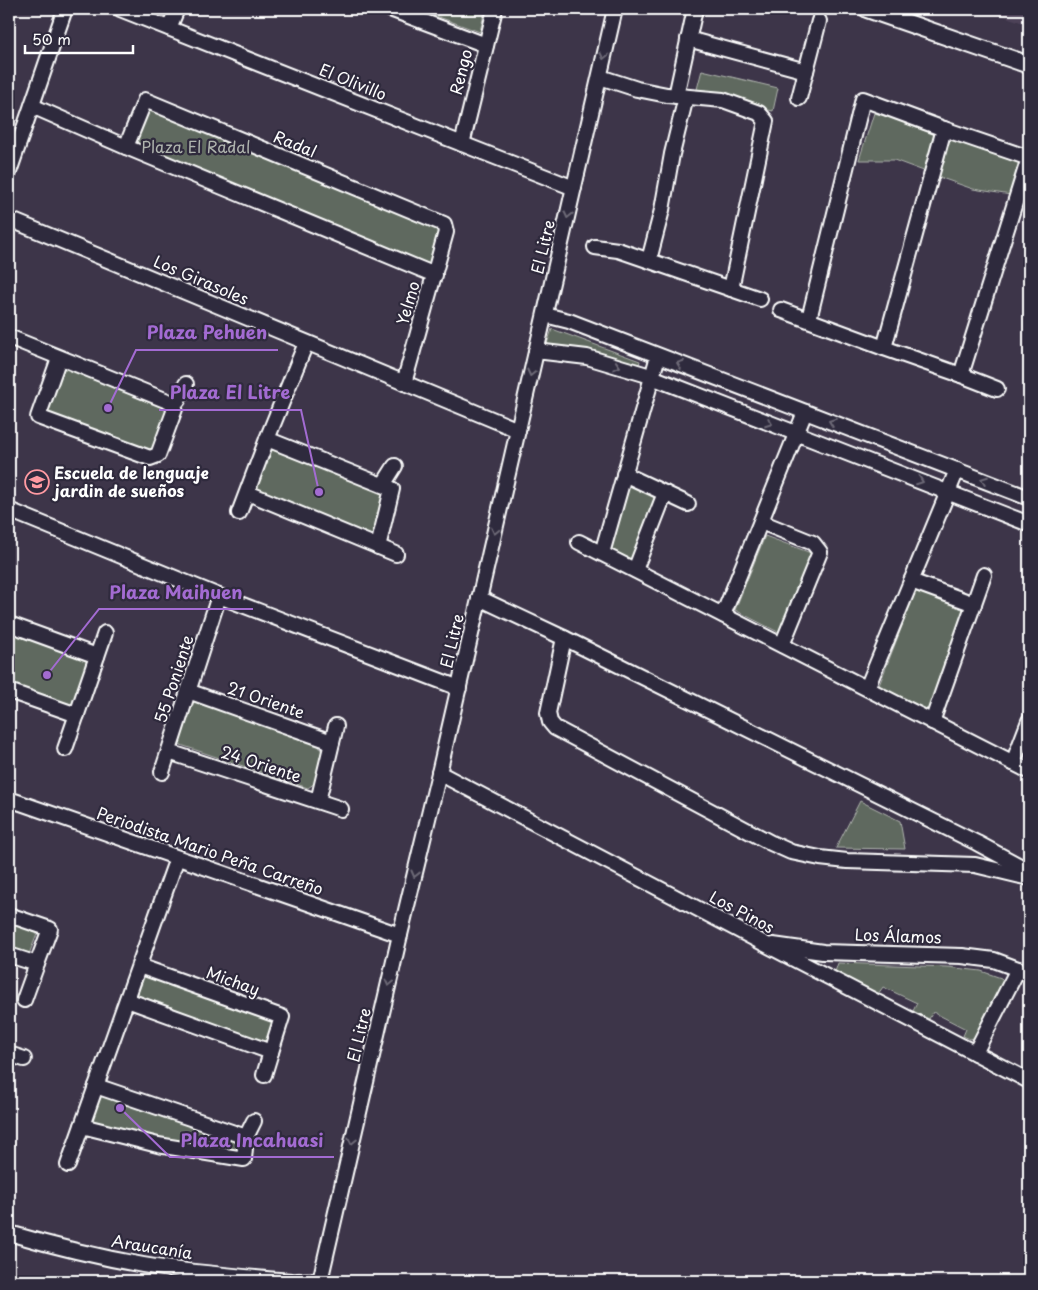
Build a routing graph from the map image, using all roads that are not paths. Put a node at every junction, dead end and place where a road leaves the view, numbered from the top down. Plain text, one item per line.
1 (65, 9) edge
2 (120, 9) edge
3 (176, 9) edge
4 (390, 9) edge
5 (495, 9) edge
6 (615, 9) edge
7 (695, 9) edge
8 (867, 9) edge
9 (819, 21) dead end
10 (170, 28) junction
11 (688, 39) junction
12 (486, 45) junction
13 (1029, 65) edge
14 (806, 71) junction
15 (600, 78) junction
16 (681, 96) junction
17 (799, 98) dead end
18 (32, 106) junction
19 (944, 129) junction
20 (462, 144) junction
21 (126, 147) junction
22 (1029, 158) edge
23 (9, 172) edge
24 (574, 188) junction
25 (9, 219) edge
26 (446, 232) joint
27 (595, 247) dead end
28 (649, 260) junction
29 (435, 275) junction
30 (731, 289) junction
31 (760, 299) dead end
32 (781, 310) dead end
33 (545, 314) junction
34 (809, 319) junction
35 (9, 337) edge
36 (306, 343) junction
37 (884, 348) junction
38 (536, 350) junction
39 (658, 356) junction
40 (59, 358) junction
41 (961, 375) junction
42 (651, 377) junction
43 (404, 383) junction
44 (186, 384) dead end
45 (997, 389) dead end
46 (174, 407) junction
47 (805, 412) junction
48 (518, 430) junction
49 (796, 433) junction
50 (267, 439) junction
51 (395, 466) dead end
52 (957, 470) junction
53 (624, 474) junction
54 (388, 487) junction
55 (947, 492) junction
56 (248, 493) junction
57 (665, 493) junction
58 (1029, 498) edge
59 (688, 504) dead end
60 (9, 510) edge
61 (239, 513) dead end
62 (760, 522) junction
63 (1029, 524) edge
64 (579, 542) dead end
65 (378, 547) junction
66 (602, 553) junction
67 (396, 554) dead end
68 (635, 570) junction
69 (984, 575) dead end
70 (911, 581) junction
71 (219, 596) junction
72 (480, 598) junction
73 (974, 604) junction
74 (723, 615) junction
75 (9, 624) edge
76 (105, 633) dead end
77 (564, 638) junction
78 (782, 645) junction
79 (97, 656) junction
80 (459, 688) junction
81 (867, 688) junction
82 (9, 691) edge
83 (188, 691) junction
84 (76, 715) junction
85 (1029, 720) edge
86 (932, 722) junction
87 (336, 726) dead end
88 (332, 742) junction
89 (65, 749) dead end
90 (169, 752) junction
91 (1013, 763) junction
92 (1029, 771) edge
93 (162, 772) dead end
94 (439, 773) junction
95 (9, 799) edge
96 (318, 801) junction
97 (341, 809) dead end
98 (977, 843) junction
99 (177, 858) junction
100 (974, 865) junction
101 (1029, 871) edge
102 (1029, 878) edge
103 (9, 915) edge
104 (400, 935) junction
105 (763, 943) junction
106 (9, 955) edge
107 (37, 964) junction
108 (139, 966) junction
109 (1024, 972) edge
110 (24, 1000) dead end
111 (127, 1000) junction
112 (271, 1052) junction
113 (975, 1053) junction
114 (9, 1054) edge
115 (24, 1059) dead end
116 (264, 1075) dead end
117 (1029, 1081) edge
118 (96, 1086) junction
119 (254, 1121) dead end
120 (82, 1126) junction
121 (246, 1137) junction
122 (68, 1165) dead end
123 (9, 1233) edge
124 (320, 1280) edge
125 (292, 1281) edge
126 (297, 1281) edge

1 - 18 street
2 - 10 street, El Olivillo
3 - 10 street
4 - 12 street
5 - 12 street, Rengo
6 -> 15 street, El Litre
7 - 11 street
8 - 13 street
9 - 14 street
10 - 20 street, El Olivillo
11 - 14 street
11 - 16 street
12 - 20 street, Rengo
14 - 17 street
15 - 16 street
15 - 24 street, El Litre
16 - 28 street
16 - 30 street
18 - 21 street
18 - 23 street
19 - 22 street
19 - 34 street
19 - 37 street
20 - 24 street, El Olivillo
21 - 26 street, Radal
21 - 29 street
22 - 41 street
24 -> 33 street, El Litre
25 - 36 street, Los Girasoles
26 - 29 street, Yelmo
27 - 28 street
28 - 30 street
29 - 43 street, Yelmo
30 - 31 street
32 - 34 street
33 - 38 street, El Litre
33 - 39 street
34 - 37 street
35 - 40 street
36 - 43 street, Los Girasoles
36 - 50 street
37 - 41 street
38 -> 42 street
38 -> 48 street, El Litre
39 - 42 street
47 -> 39 street
40 - 46 street
40 - 46 street
41 - 45 street
42 -> 49 street
42 - 53 street
43 - 48 street, Los Girasoles
44 - 46 street
47 - 49 street
52 -> 47 street
48 -> 72 street, El Litre
49 -> 55 street
49 - 62 street
50 - 54 street
50 - 56 street
51 - 54 street
52 - 55 street
58 -> 52 street
53 - 57 street
53 - 66 street
54 - 65 street
55 - 63 street
55 - 70 street
56 - 61 street
56 - 65 street
57 - 59 street
57 - 68 street
60 - 71 street
62 - 74 street
62 - 78 street
64 - 66 street
65 - 67 street
66 - 68 street
68 - 74 street
69 - 73 street
70 - 73 street
70 - 81 street
71 - 80 street
71 - 83 street, 55 Poniente
72 - 77 street
72 - 80 street, El Litre
73 - 86 street
74 - 78 street
75 - 79 street
76 - 79 street
77 - 98 street
77 - 100 street
78 - 81 street
79 - 84 street
80 - 94 street, El Litre
81 - 86 street
82 - 84 street
83 - 88 street, 21 Oriente
83 - 90 street, 55 Poniente
84 - 89 street
85 - 91 street
86 - 91 street
87 - 88 street
88 - 96 street
90 - 93 street, 55 Poniente
90 - 96 street, 24 Oriente
91 - 92 street
94 -> 104 street, El Litre
94 - 105 street, Los Pinos
95 - 99 street, Periodista Mario Peña Carreño
96 - 97 street, 24 Oriente
98 - 100 street
98 - 101 street
99 - 104 street, Periodista Mario Peña Carreño
99 - 108 street
100 - 102 street
103 - 107 street
104 -> 124 street, El Litre
105 - 109 street, Los Álamos
105 - 113 street, Los Pinos
106 - 107 street
107 - 110 street
108 - 111 street
108 - 112 street, Michay
109 - 113 street
111 - 112 street
111 - 118 street
112 - 116 street, Michay
113 - 117 street, Los Pinos
114 - 115 street
118 - 120 street
118 - 121 street
119 - 121 street
120 - 121 street
120 - 122 street
123 - 125 street, Araucanía
124 - 126 street

